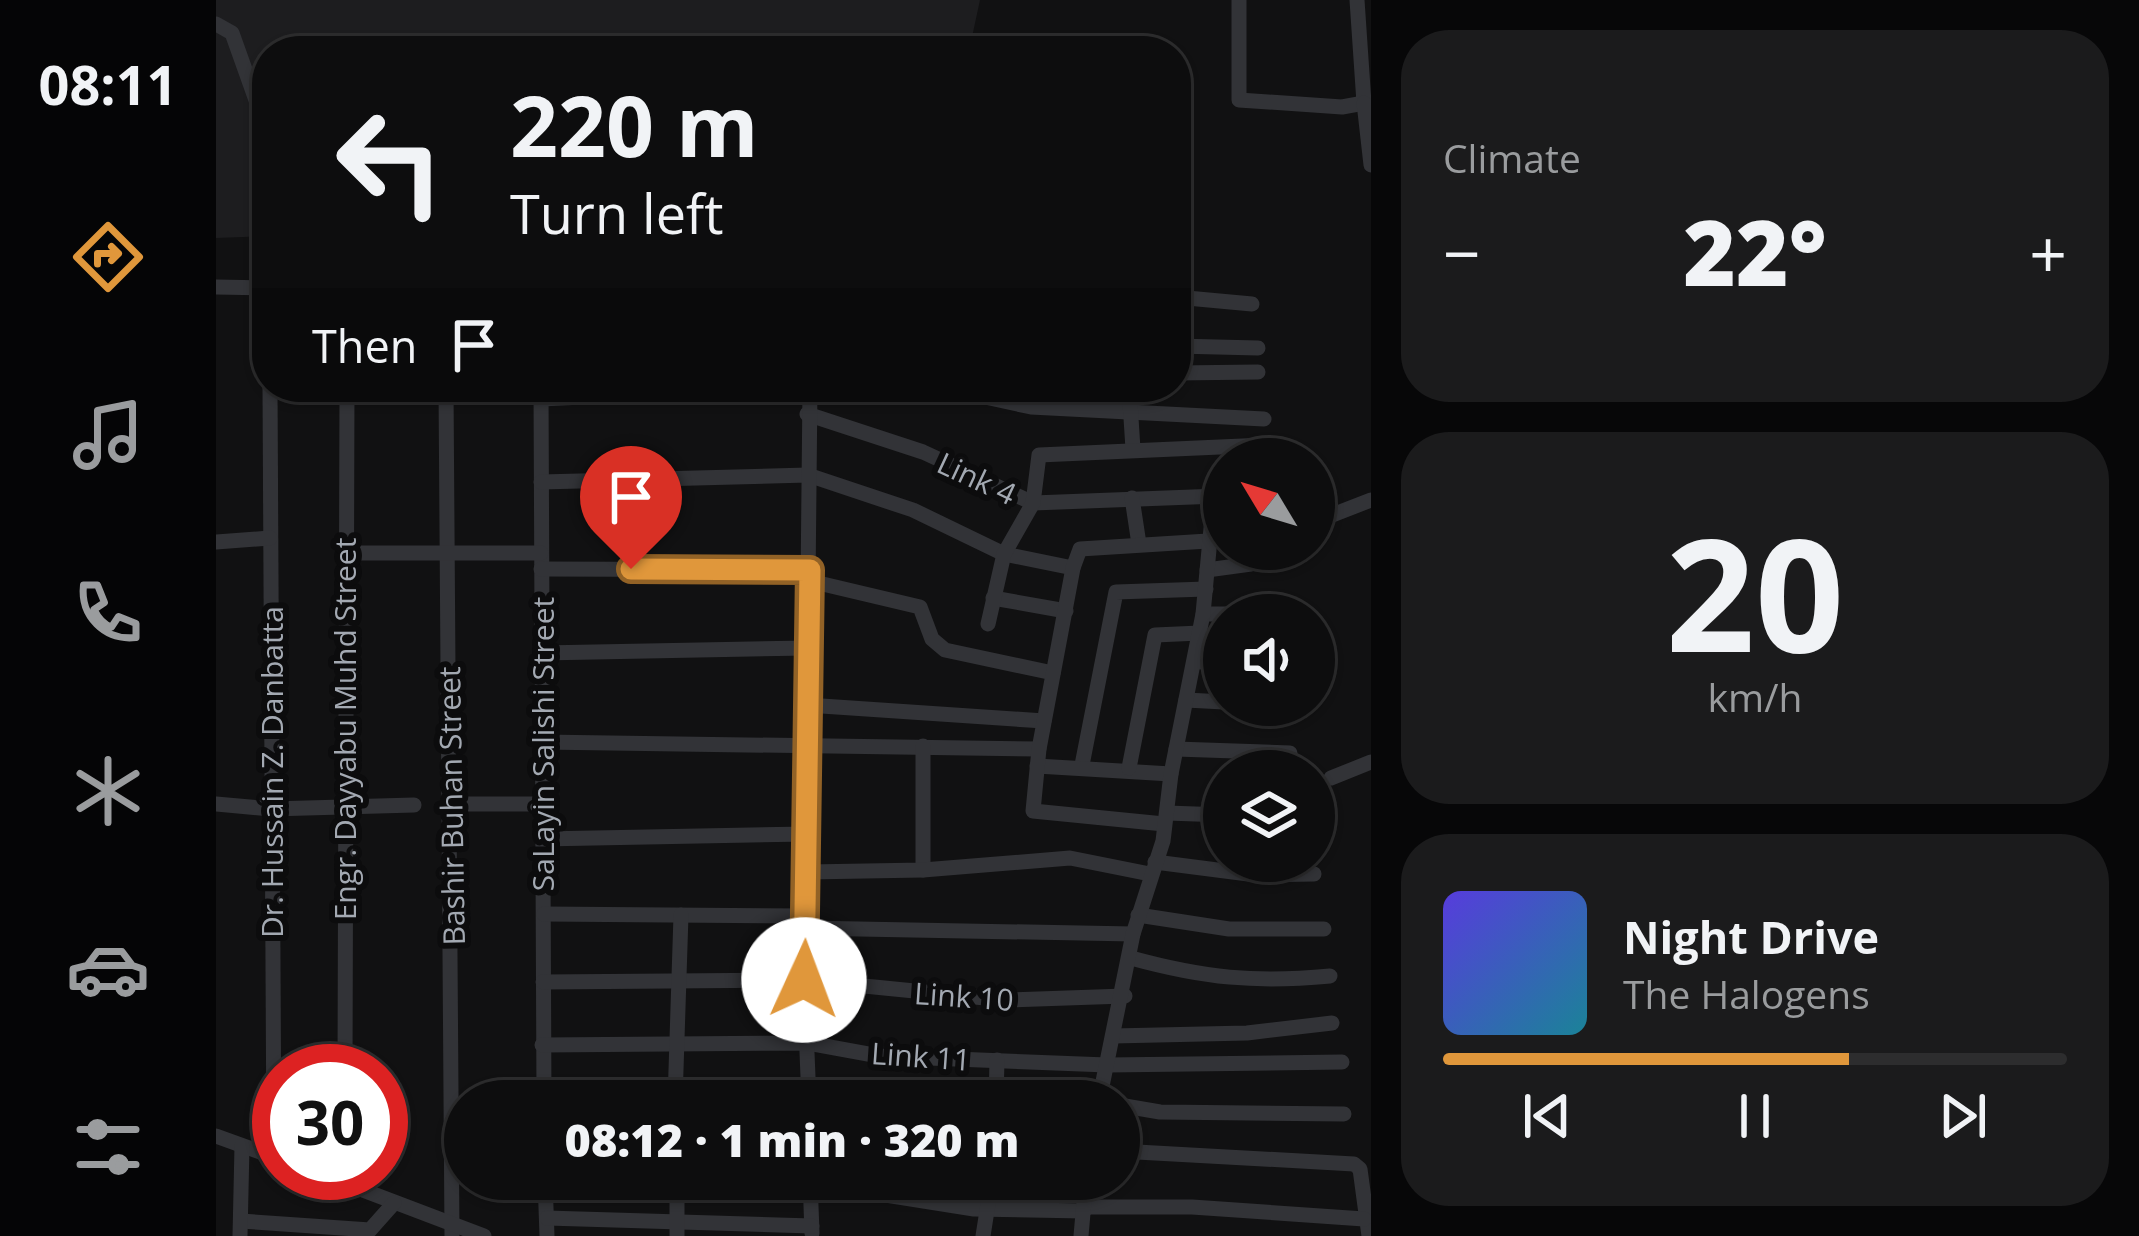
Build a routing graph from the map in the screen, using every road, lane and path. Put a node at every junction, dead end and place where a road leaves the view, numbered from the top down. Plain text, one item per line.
1 (1239, 0) edge
2 (1358, 0) edge
3 (216, 24) edge
4 (252, 89) edge
5 (1364, 103) junction
6 (1371, 165) edge
7 (216, 287) edge
8 (252, 288) edge
9 (1191, 298) edge
10 (1252, 304) dead end
11 (1191, 346) edge
12 (1258, 348) dead end
13 (1258, 372) dead end
14 (1191, 373) edge
15 (270, 402) edge
16 (347, 402) edge
17 (446, 402) edge
18 (541, 402) edge
19 (809, 402) edge
20 (1007, 402) edge
21 (1129, 402) edge
22 (1128, 413) junction
23 (808, 414) junction
24 (1264, 419) dead end
25 (1203, 447) edge
26 (1133, 449) junction
27 (808, 475) junction
28 (541, 482) junction
29 (1203, 496) edge
30 (1132, 498) junction
31 (1371, 500) edge
32 (1033, 503) junction
33 (1335, 514) edge
34 (271, 538) junction
35 (1203, 541) edge
36 (216, 542) edge
37 (1139, 544) junction
38 (449, 551) junction
39 (344, 553) junction
40 (1004, 554) junction
41 (541, 561) junction
42 (1073, 568) junction
43 (1207, 570) edge
44 (810, 576) junction
45 (1205, 589) junction
46 (1205, 594) edge
47 (993, 598) junction
48 (1066, 610) junction
49 (1203, 614) edge
50 (988, 624) dead end
51 (1200, 633) junction
52 (808, 648) junction
53 (542, 653) junction
54 (1194, 662) junction
55 (1203, 662) edge
56 (1054, 673) junction
57 (1186, 700) junction
58 (1203, 701) edge
59 (807, 705) junction
60 (1044, 721) junction
61 (542, 742) junction
62 (806, 742) junction
63 (923, 746) junction
64 (1176, 748) junction
65 (1214, 750) edge
66 (1038, 758) junction
67 (1371, 762) edge
68 (1082, 765) junction
69 (1129, 768) junction
70 (1171, 774) junction
71 (1335, 776) edge
72 (216, 804) edge
73 (451, 804) junction
74 (542, 804) junction
75 (414, 805) dead end
76 (345, 806) junction
77 (271, 809) junction
78 (1203, 816) edge
79 (1165, 819) junction
80 (808, 833) junction
81 (542, 839) junction
82 (1152, 868) junction
83 (923, 870) junction
84 (1203, 871) edge
85 (808, 872) junction
86 (544, 914) junction
87 (681, 915) junction
88 (1138, 915) junction
89 (806, 922) junction
90 (1324, 929) dead end
91 (1133, 934) junction
92 (1131, 958) junction
93 (1330, 976) dead end
94 (804, 980) junction
95 (543, 982) junction
96 (678, 982) junction
97 (1124, 996) junction
98 (1332, 1023) dead end
99 (1114, 1036) junction
100 (676, 1043) junction
101 (808, 1043) junction
102 (274, 1044) edge
103 (344, 1044) edge
104 (542, 1045) junction
105 (997, 1060) junction
106 (1342, 1062) dead end
107 (1107, 1065) junction
108 (458, 1080) edge
109 (543, 1080) edge
110 (675, 1080) edge
111 (809, 1080) edge
112 (997, 1080) edge
113 (1104, 1080) edge
114 (1140, 1107) edge
115 (1344, 1114) dead end
116 (216, 1136) edge
117 (242, 1146) junction
118 (252, 1150) edge
119 (1140, 1152) edge
120 (387, 1200) edge
121 (455, 1200) edge
122 (811, 1200) edge
123 (927, 1200) edge
124 (990, 1200) edge
125 (1085, 1200) edge
126 (394, 1203) junction
127 (1084, 1209) junction
128 (989, 1210) junction
129 (1364, 1219) junction
130 (547, 1227) edge
131 (240, 1228) edge
132 (453, 1230) edge
133 (677, 1230) edge
134 (812, 1231) edge
135 (484, 1236) edge
136 (983, 1236) edge
137 (1081, 1236) edge
138 (1370, 1236) edge

1 - 5 street
2 - 5 street
3 - 4 street
5 - 6 street
7 - 8 street
9 - 10 street
11 - 12 street
13 - 14 street
15 - 34 street, Dr. Hussain Z. Danbatta
16 - 39 street, Engr. Dayyabu Muhd Street
17 - 38 street, Bashir Buhan Street
18 - 28 street, SaLayin Salishi Street
19 - 23 street
20 - 22 street
21 - 22 street
22 - 24 street
22 - 26 street
23 - 27 street
23 - 32 street, Link 4
25 - 26 street
26 - 32 street
27 - 28 street
27 - 40 street
27 - 44 street
28 - 41 street, SaLayin Salishi Street
29 - 30 street, Link 4
30 - 32 street, Link 4
30 - 37 street
31 - 33 street
32 - 40 street
34 - 36 street
34 - 77 street, Dr. Hussain Z. Danbatta
35 - 37 street
37 - 42 street
38 - 39 street
38 - 41 street
38 - 73 street, Bashir Buhan Street
39 - 76 street, Engr. Dayyabu Muhd Street
40 - 42 street
40 - 47 street
41 - 44 street
41 - 53 street, SaLayin Salishi Street
42 - 48 street
43 - 45 street
44 - 52 street
44 - 56 street
45 - 46 street
45 - 68 street
47 - 48 street
47 - 50 street
48 - 56 street
49 - 51 street
51 - 54 street
51 - 69 street
52 - 53 street
52 - 59 street
53 - 61 street, SaLayin Salishi Street
54 - 55 street
54 - 57 street
56 - 60 street
57 - 58 street
57 - 64 street
59 - 60 street
59 - 62 street
60 - 66 street
61 - 62 street
61 - 74 street, SaLayin Salishi Street
62 - 63 street
62 - 66 street
62 - 80 street
63 - 66 street
63 - 83 street
64 - 65 street
64 - 70 street
66 - 68 street
66 - 79 street
67 - 71 street
68 - 69 street
69 - 70 street
70 - 79 street
72 - 77 street
73 - 74 street
73 - 108 street, Bashir Buhan Street
74 - 81 street, SaLayin Salishi Street
75 - 76 street
76 - 77 street
76 - 103 street, Engr. Dayyabu Muhd Street
77 - 102 street, Dr. Hussain Z. Danbatta
78 - 79 street
79 - 82 street
80 - 81 street
80 - 85 street
81 - 86 street, SaLayin Salishi Street
82 - 83 street
82 - 84 street
82 - 88 street
83 - 85 street
85 - 89 street
86 - 87 street
86 - 95 street, SaLayin Salishi Street
87 - 89 street
87 - 96 street
88 - 90 street
88 - 91 street
89 - 91 street
89 - 94 street
91 - 92 street
92 - 93 street
92 - 97 street
94 - 96 street, Link 10
94 - 97 street, Link 10
94 - 101 street
95 - 96 street, Link 10
95 - 104 street, SaLayin Salishi Street
96 - 100 street
97 - 99 street
98 - 99 street
99 - 107 street
100 - 101 street, Link 11
100 - 104 street, Link 11
100 - 110 street
101 - 105 street, Link 11
101 - 111 street
104 - 109 street, SaLayin Salishi Street
105 - 107 street, Link 11
105 - 112 street
106 - 107 street, Link 11
107 - 113 street
114 - 115 street
116 - 117 street
117 - 118 street
117 - 131 street
119 - 129 street
120 - 126 street
121 - 132 street, Bashir Buhan Street
122 - 134 street
123 - 128 street
124 - 128 street
125 - 127 street
126 - 131 street
126 - 132 street
127 - 128 street
127 - 129 street
127 - 137 street
128 - 136 street
129 - 138 street
130 - 133 street
132 - 135 street
133 - 134 street

